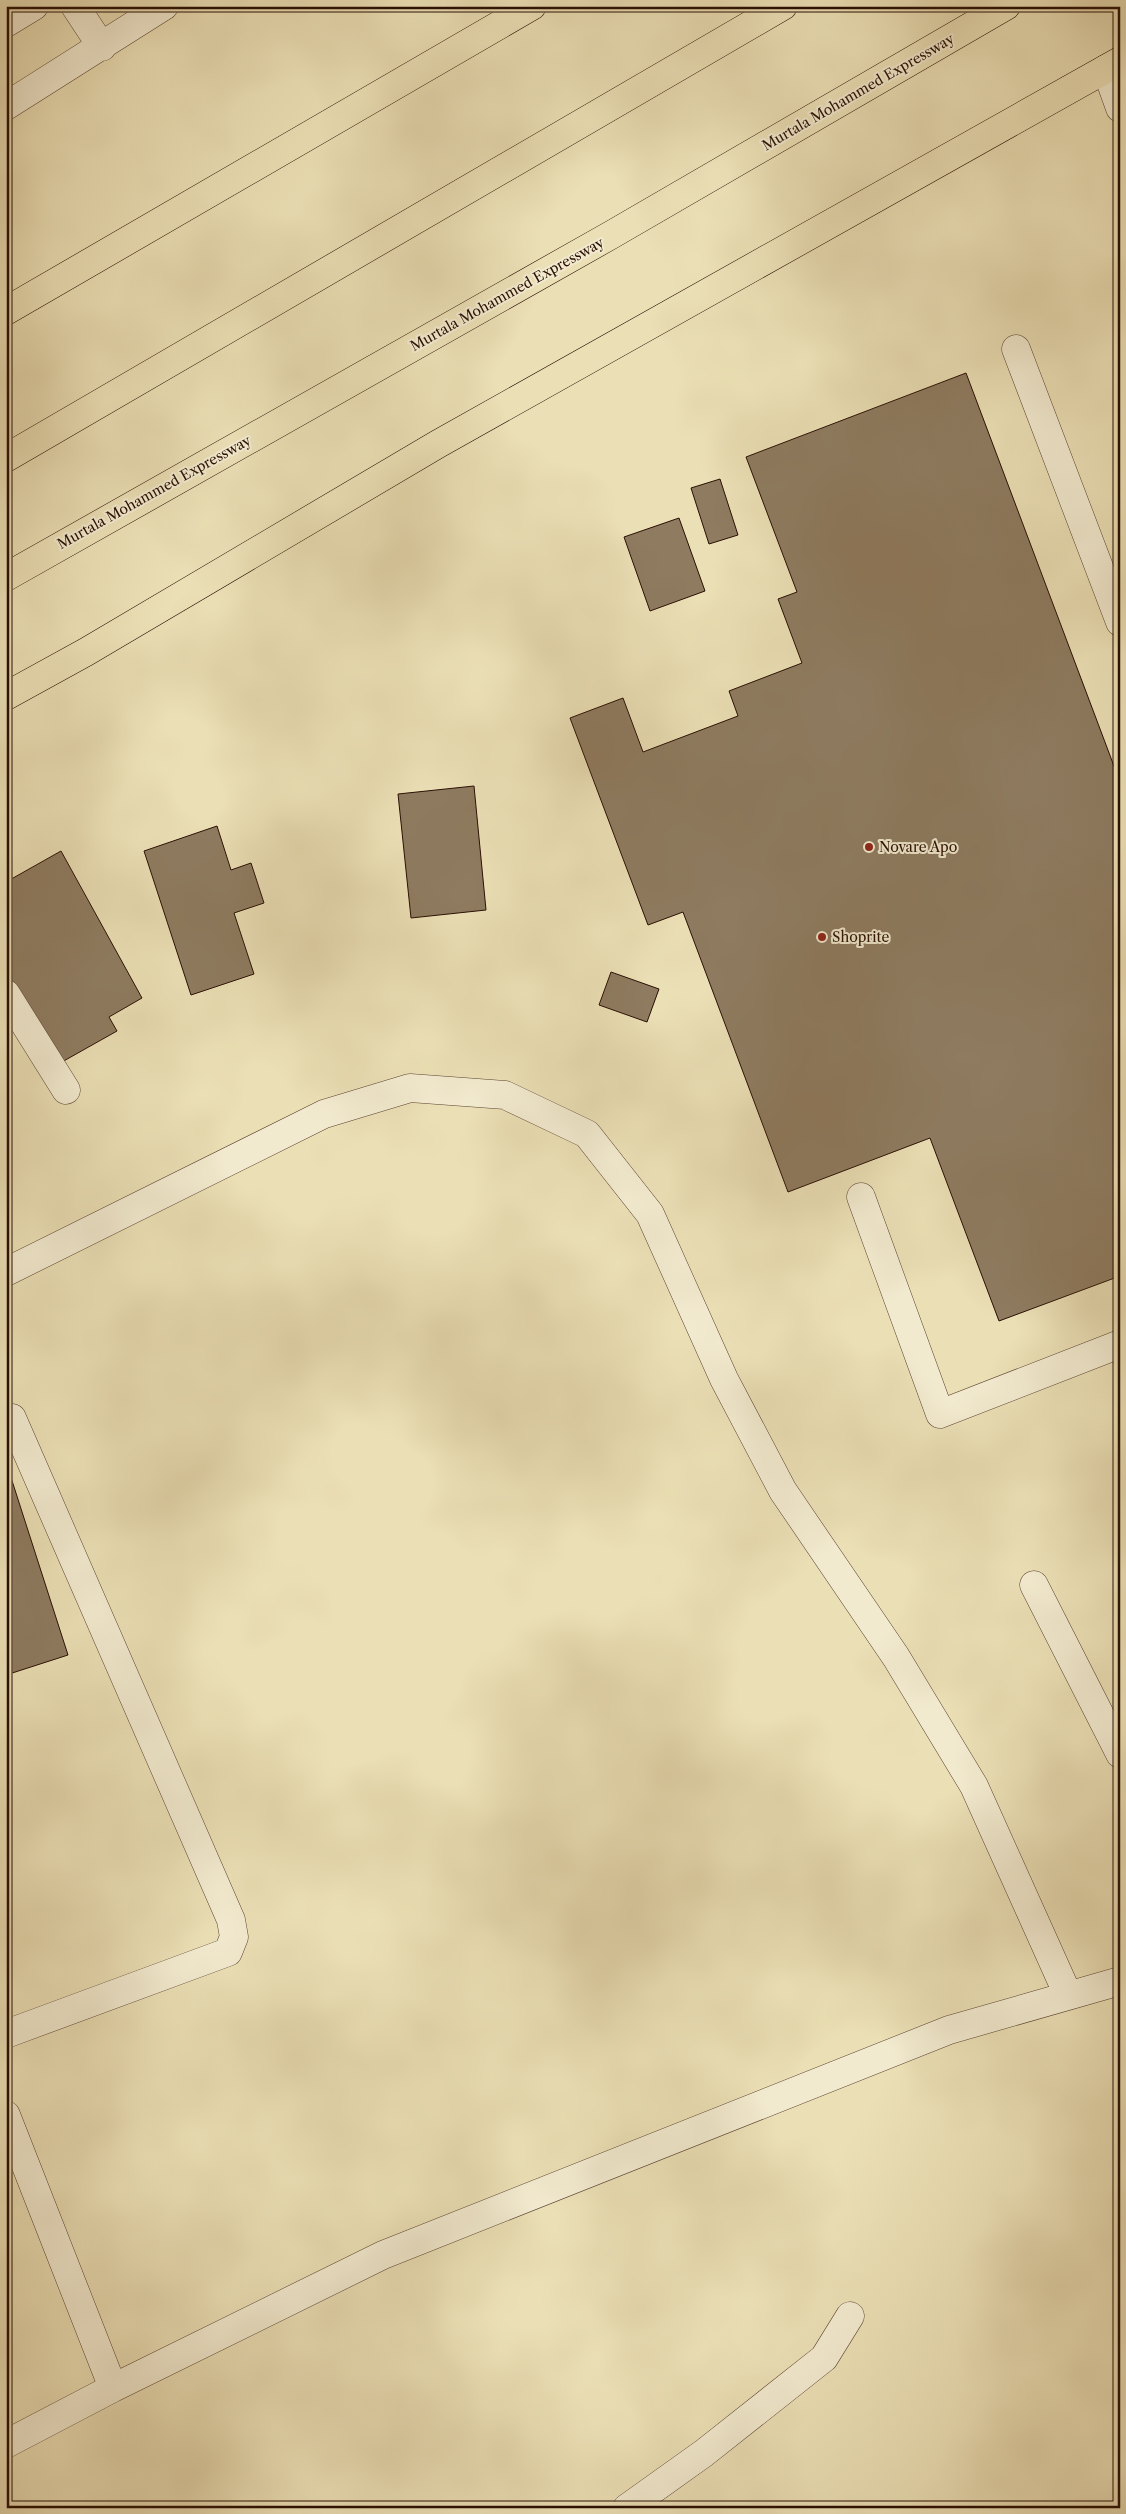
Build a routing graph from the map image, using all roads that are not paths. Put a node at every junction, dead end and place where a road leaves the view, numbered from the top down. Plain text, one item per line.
1 (34, 6) edge
2 (75, 6) edge
3 (164, 6) edge
4 (532, 6) edge
5 (782, 6) edge
6 (1006, 6) edge
7 (6, 24) edge
8 (102, 46) junction
9 (1113, 65) edge
10 (6, 106) edge
11 (1120, 108) edge
12 (6, 311) edge
13 (1016, 349) dead end
14 (6, 458) edge
15 (6, 577) edge
16 (1120, 622) edge
17 (6, 696) edge
18 (6, 994) edge
19 (66, 1090) dead end
20 (861, 1197) dead end
21 (6, 1272) edge
22 (1120, 1344) edge
23 (12, 1418) dead end
24 (1034, 1585) dead end
25 (1120, 1754) edge
26 (1120, 1981) edge
27 (1068, 1995) junction
28 (6, 2034) edge
29 (6, 2115) edge
30 (850, 2316) dead end
31 (113, 2388) junction
32 (6, 2444) edge
33 (627, 2508) edge

1 - 7 street
2 - 8 street
3 - 8 street
4 - 12 main road
5 - 14 main road
6 - 15 main road, Murtala Mohammed Expressway
8 - 10 street
9 - 11 street
9 - 17 main road
13 - 16 street
18 - 19 street
20 - 22 street
21 - 27 street
23 - 28 street
24 - 25 street
26 - 27 street
27 - 31 street
29 - 31 street
30 - 33 street
31 - 32 street

